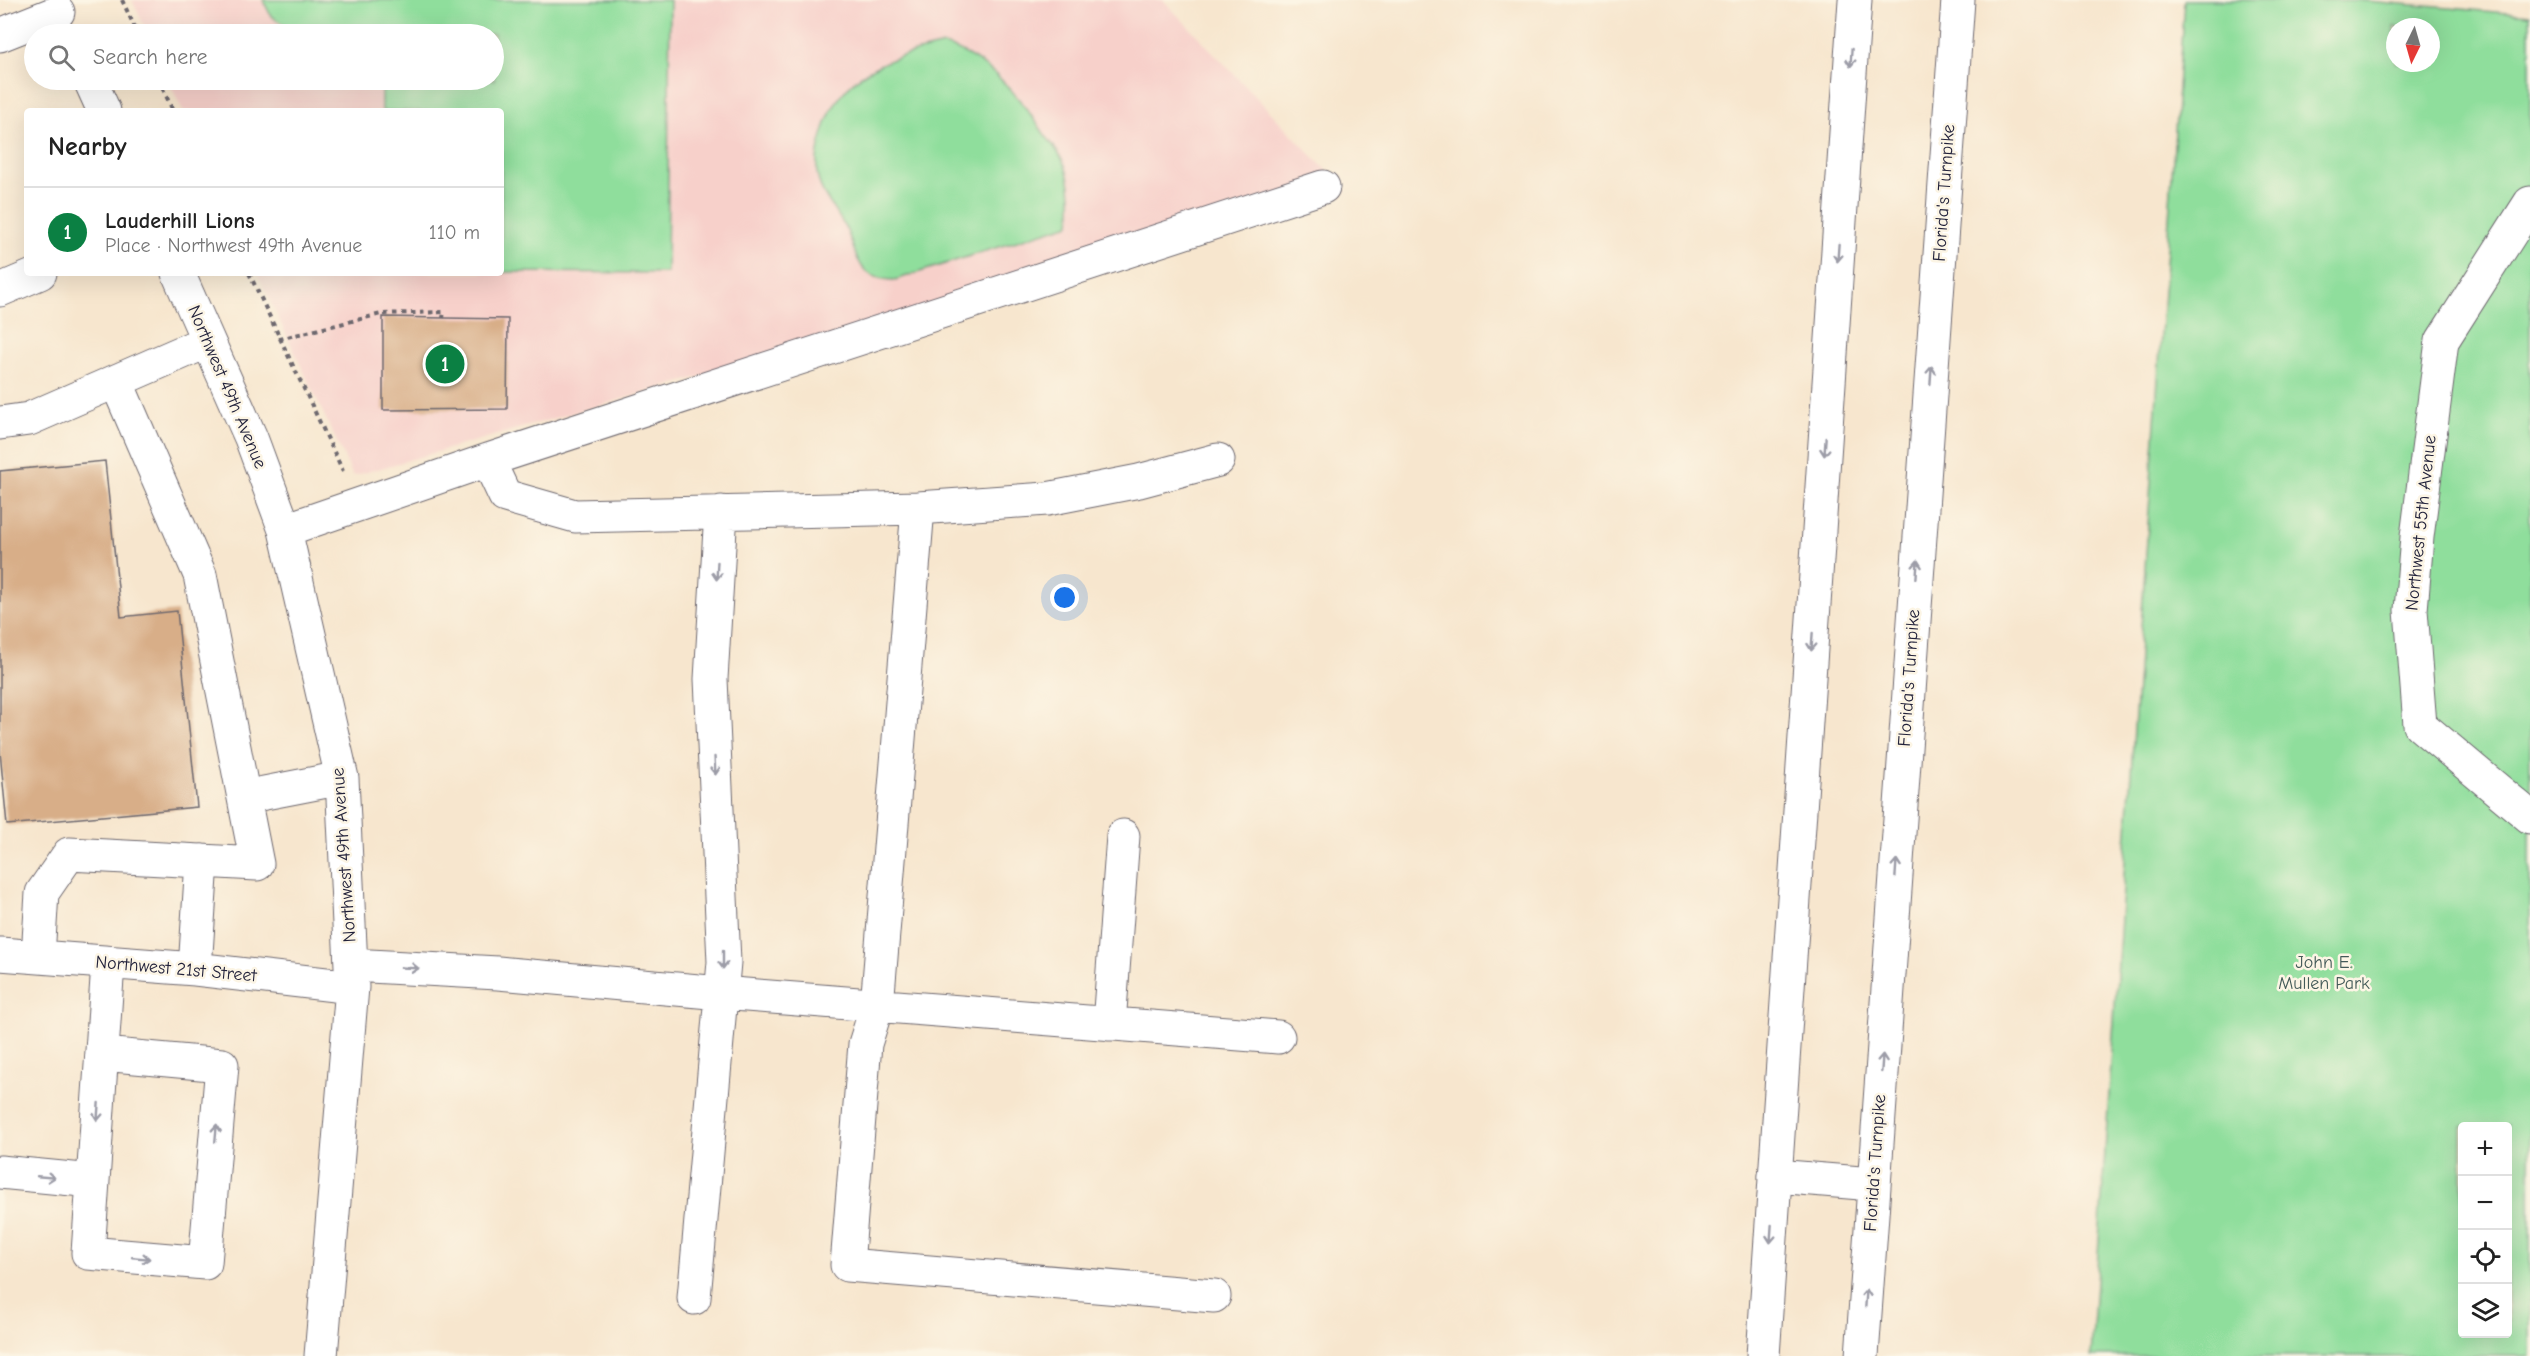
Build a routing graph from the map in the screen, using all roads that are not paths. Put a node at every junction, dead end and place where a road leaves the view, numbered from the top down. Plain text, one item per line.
1 (1856, 0) edge
2 (1958, 0) edge
3 (60, 15) edge
4 (33, 24) edge
5 (24, 27) edge
6 (0, 35) edge
7 (95, 90) edge
8 (103, 108) edge
9 (1323, 187) dead end
10 (2530, 203) edge
11 (33, 276) edge
12 (179, 276) edge
13 (0, 290) edge
14 (208, 341) junction
15 (116, 381) junction
16 (0, 423) edge
17 (488, 459) junction
18 (1218, 460) dead end
19 (918, 508) junction
20 (721, 513) junction
21 (285, 530) junction
22 (342, 778) junction
23 (244, 797) junction
24 (2530, 817) edge
25 (1123, 836) dead end
26 (202, 861) junction
27 (0, 954) edge
28 (38, 956) junction
29 (0, 959) edge
30 (108, 964) junction
31 (195, 969) junction
32 (352, 976) junction
33 (721, 993) junction
34 (877, 1006) junction
35 (1109, 1024) junction
36 (1278, 1037) dead end
37 (103, 1054) junction
38 (0, 1172) edge
39 (1775, 1176) junction
40 (93, 1181) junction
41 (1873, 1184) junction
42 (1214, 1296) dead end
43 (694, 1298) dead end
44 (321, 1356) edge
45 (1763, 1356) edge
46 (1862, 1356) edge

1 -> 39 main road
41 -> 2 main road, Florida's Turnpike
3 - 4 main road
5 - 6 main road
7 - 8 main road
9 - 17 main road
10 - 24 main road, Northwest 55th Avenue
11 - 13 main road
12 - 14 main road, Northwest 49th Avenue
14 - 15 main road
14 - 21 main road, Northwest 49th Avenue
15 - 16 main road
15 - 23 main road
17 - 20 main road
17 - 21 main road
18 - 19 main road
19 - 20 main road
19 - 34 main road
20 -> 33 main road
21 - 22 main road, Northwest 49th Avenue
22 - 23 main road
22 - 32 main road, Northwest 49th Avenue
23 - 26 main road
25 - 35 main road
26 - 28 main road
26 - 31 main road
27 - 28 main road, Northwest 21st Street
27 - 29 main road
28 - 30 main road, Northwest 21st Street
30 - 31 main road, Northwest 21st Street
30 - 37 main road
31 - 32 main road, Northwest 21st Street
32 -> 33 main road, Northwest 21st Street
32 - 44 main road, Northwest 49th Avenue
33 - 34 main road, Northwest 21st Street
33 - 43 main road
34 - 35 main road, Northwest 21st Street
34 - 42 main road
35 - 36 main road, Northwest 21st Street
37 -> 40 main road
40 -> 37 main road
38 -> 40 main road
39 - 41 main road
39 -> 45 main road
46 -> 41 main road, Florida's Turnpike

